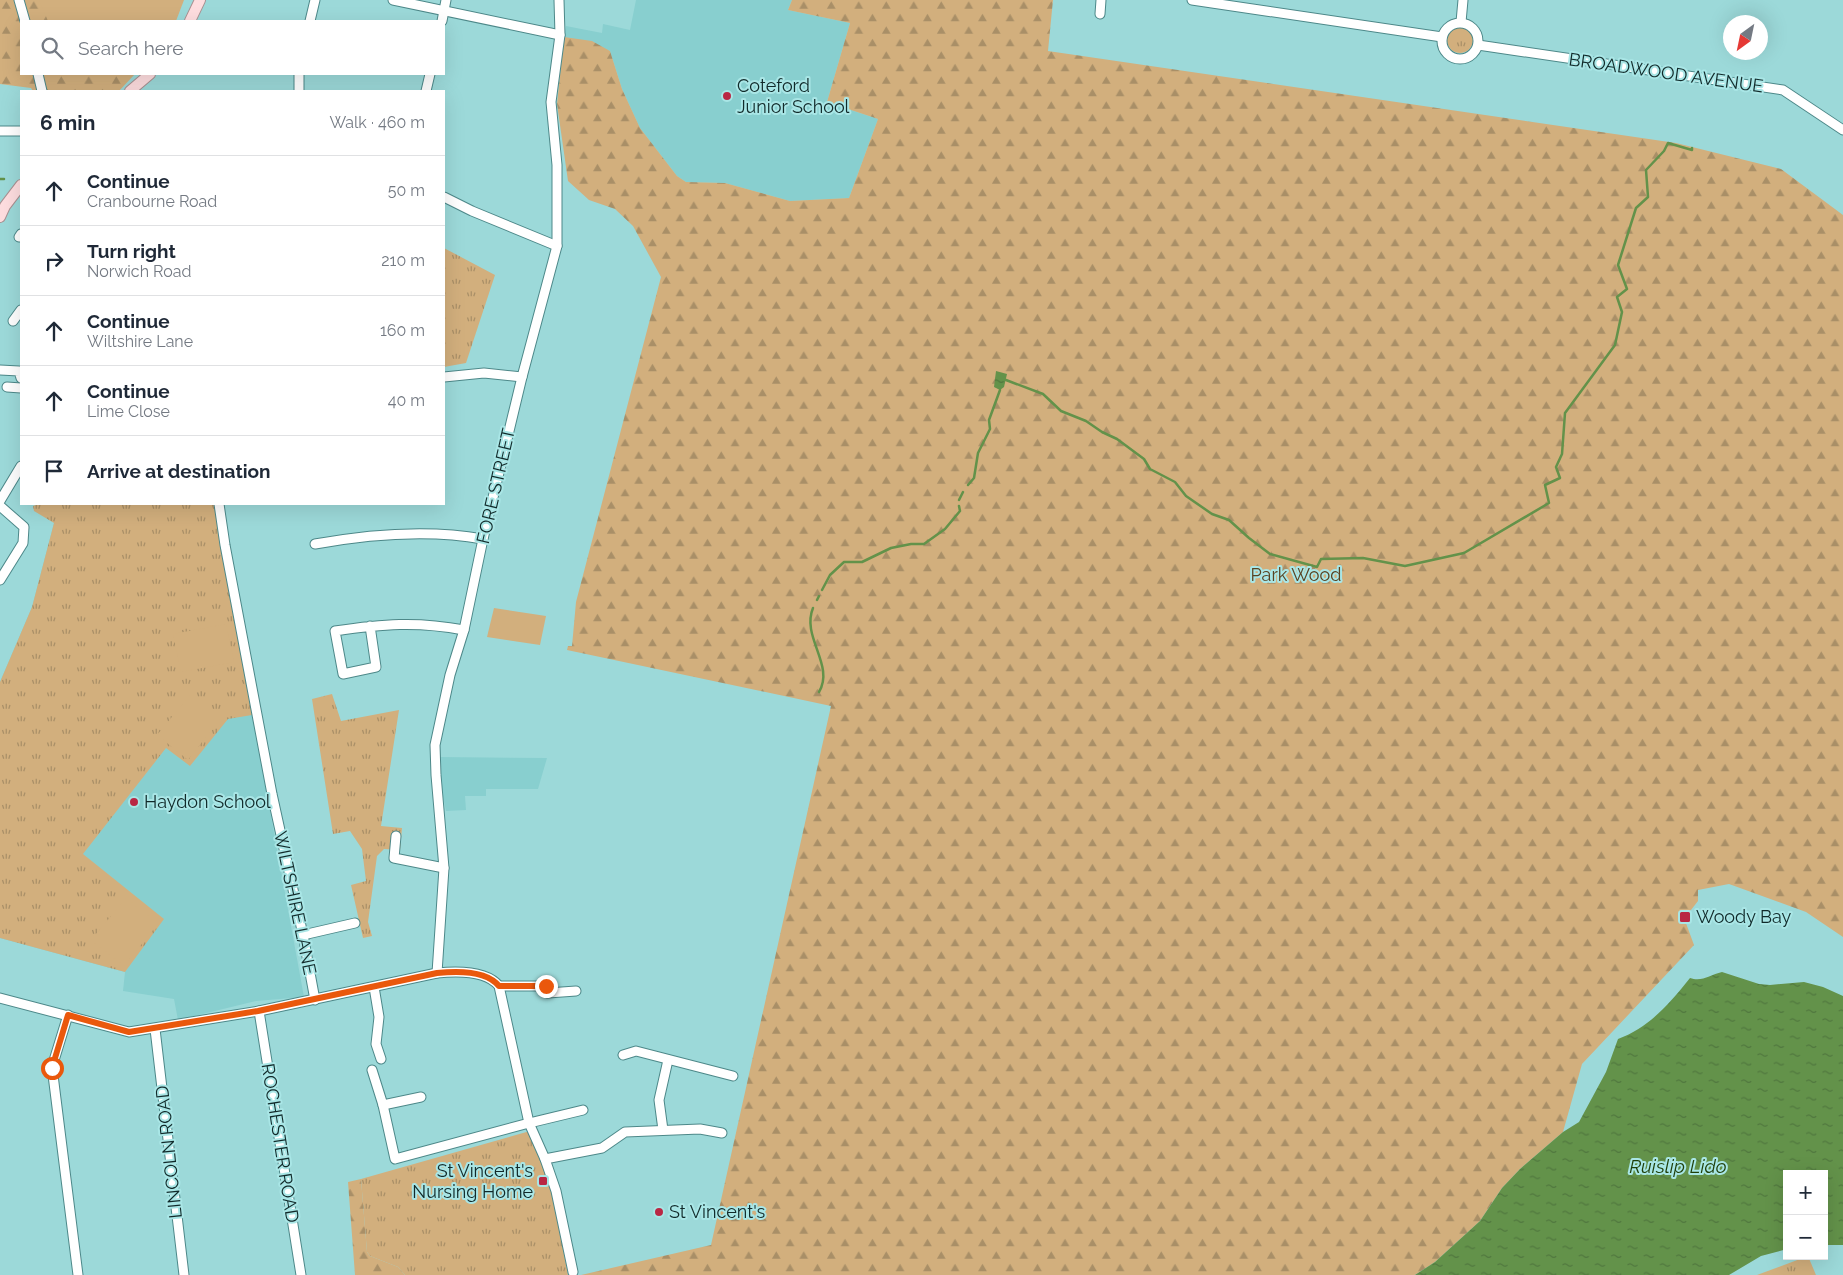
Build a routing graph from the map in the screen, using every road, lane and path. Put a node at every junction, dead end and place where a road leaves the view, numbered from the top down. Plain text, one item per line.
1 (18, 0) edge
2 (200, 0) edge
3 (314, 0) edge
4 (393, 0) edge
5 (446, 0) edge
6 (559, 0) edge
7 (1101, 0) edge
8 (1192, 0) edge
9 (1464, 0) edge
10 (444, 11) junction
11 (1100, 14) dead end
12 (25, 20) edge
13 (190, 20) edge
14 (310, 20) edge
15 (442, 20) edge
16 (1461, 22) junction
17 (560, 35) junction
18 (1442, 37) junction
19 (1478, 45) junction
20 (38, 75) edge
21 (149, 75) edge
22 (299, 75) edge
23 (430, 75) edge
24 (42, 90) edge
25 (131, 90) edge
26 (299, 90) edge
27 (426, 90) edge
28 (1843, 130) edge
29 (0, 131) edge
30 (20, 131) edge
31 (20, 186) edge
32 (445, 197) edge
33 (0, 217) edge
34 (557, 246) junction
35 (20, 311) edge
36 (13, 321) dead end
37 (0, 370) edge
38 (20, 374) edge
39 (445, 376) edge
40 (522, 377) junction
41 (8, 387) dead end
42 (20, 388) edge
43 (20, 468) edge
44 (0, 501) edge
45 (219, 505) edge
46 (0, 506) edge
47 (483, 539) junction
48 (315, 544) dead end
49 (0, 580) edge
50 (370, 626) junction
51 (464, 630) junction
52 (396, 836) dead end
53 (444, 868) junction
54 (355, 923) dead end
55 (303, 935) junction
56 (437, 973) junction
57 (499, 986) junction
58 (374, 987) junction
59 (576, 991) dead end
60 (0, 998) edge
61 (315, 1000) junction
62 (258, 1011) junction
63 (68, 1015) junction
64 (155, 1029) junction
65 (623, 1055) dead end
66 (381, 1059) dead end
67 (668, 1060) junction
68 (372, 1070) dead end
69 (733, 1076) dead end
70 (421, 1097) dead end
71 (383, 1105) junction
72 (583, 1110) dead end
73 (529, 1123) junction
74 (662, 1130) junction
75 (722, 1133) dead end
76 (545, 1159) junction
77 (573, 1272) dead end
78 (77, 1275) edge
79 (184, 1275) edge
80 (301, 1275) edge

1 - 12 street
2 - 13 main road
3 - 14 street
4 - 10 street
5 - 10 street
6 - 17 street, FORE STREET
7 - 11 street
8 - 18 street
9 - 16 street
10 - 15 street
10 - 17 street
16 - 18 street
16 - 19 street
17 - 34 street, FORE STREET
18 - 19 street
19 - 28 street, BROADWOOD AVENUE
20 - 24 street
21 - 25 main road
22 - 26 street
23 - 27 street
29 - 30 street
31 - 33 main road
32 - 34 street
34 - 40 street, FORE STREET
35 - 36 street
37 - 38 street
39 - 40 street
40 - 47 street, FORE STREET
41 - 42 street
43 - 44 street
45 - 55 street, WILTSHIRE LANE
46 - 49 street
47 - 48 street
47 - 51 street, FORE STREET
50 - 50 street
50 - 51 street
51 - 53 street, FORE STREET
52 - 53 street
53 - 56 street, FORE STREET
54 - 55 street
55 - 61 street, WILTSHIRE LANE
56 - 57 street, WILTSHIRE LANE
56 - 58 street, WILTSHIRE LANE
57 - 59 street
57 - 73 street
58 - 61 street, WILTSHIRE LANE
58 - 66 street
60 - 63 street
61 - 62 street
62 - 64 street
62 - 80 street, ROCHESTER ROAD
63 - 64 street
63 - 78 street
64 - 79 street, LINCOLN ROAD
65 - 67 street
67 - 69 street
67 - 74 street
68 - 71 street
70 - 71 street
71 - 73 street
72 - 73 street
73 - 76 street
74 - 75 street
74 - 76 street
76 - 77 street

